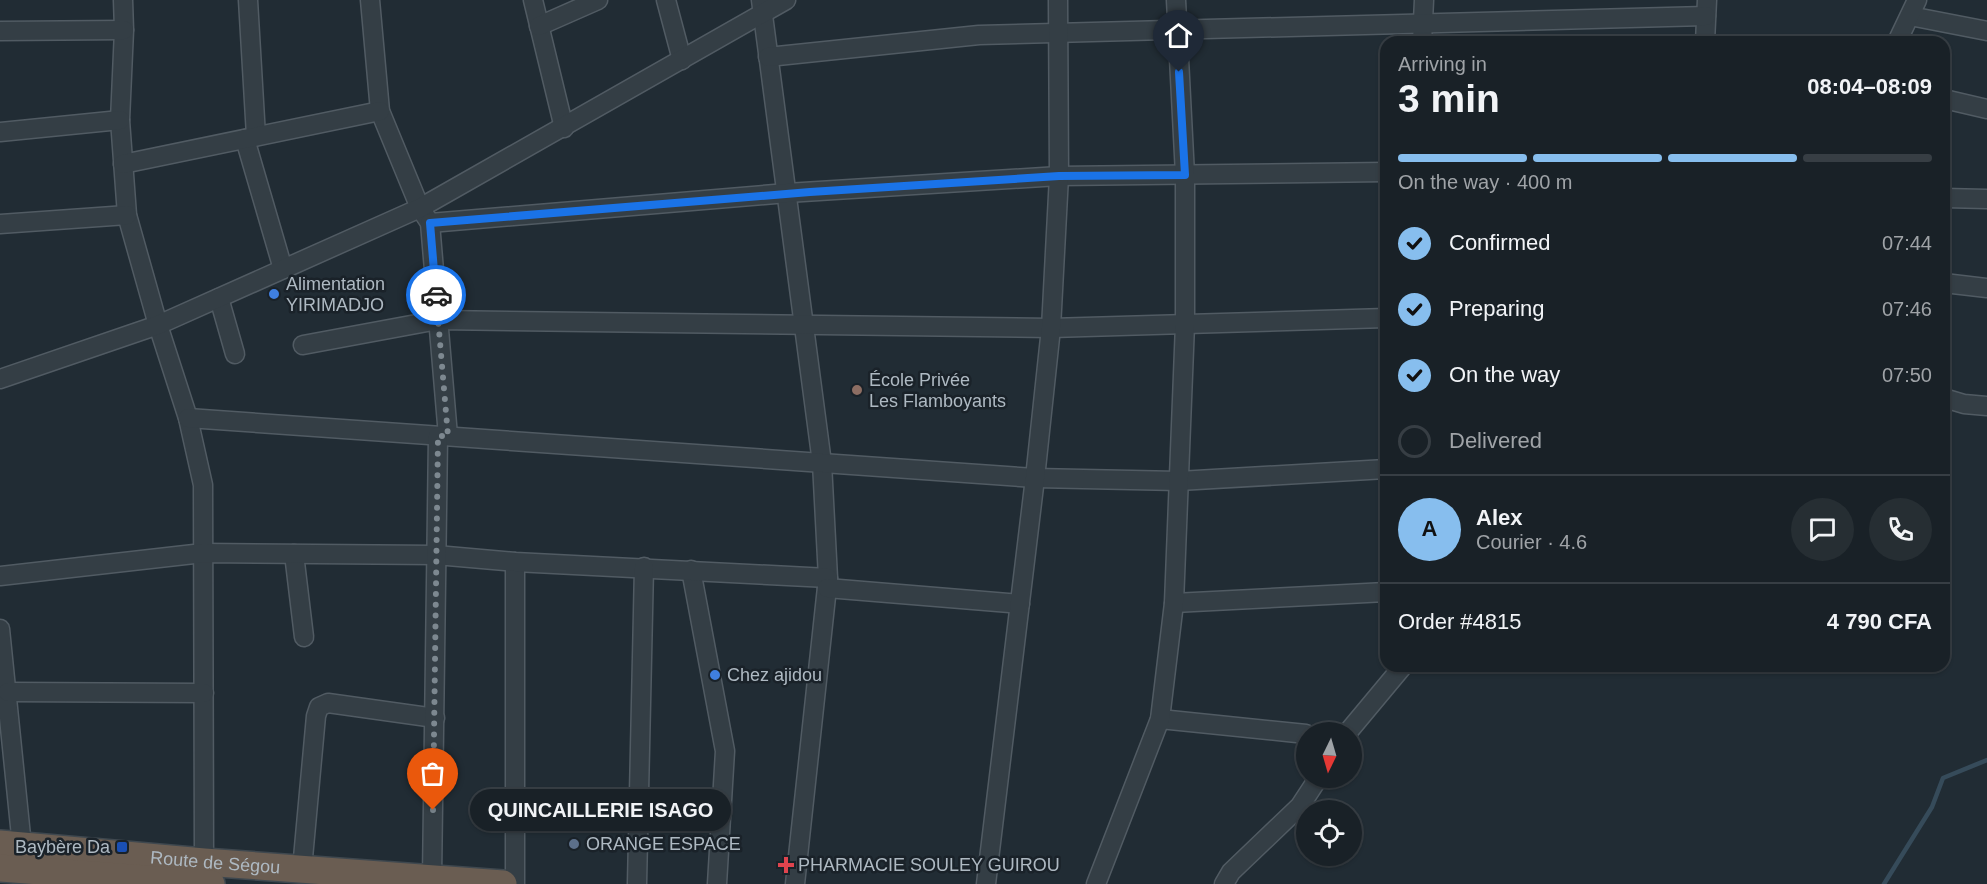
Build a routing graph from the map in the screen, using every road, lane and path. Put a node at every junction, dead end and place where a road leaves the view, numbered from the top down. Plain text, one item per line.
1 (123, 0) edge
2 (248, 0) edge
3 (370, 0) edge
4 (533, 0) edge
5 (598, 0) edge
6 (666, 0) edge
7 (786, 0) edge
8 (1058, 0) edge
9 (1176, 0) edge
10 (1424, 0) edge
11 (762, 7) edge
12 (1707, 8) edge
13 (1913, 8) edge
14 (1422, 23) junction
15 (539, 26) junction
16 (124, 30) junction
17 (1177, 30) junction
18 (0, 31) edge
19 (1987, 31) edge
20 (1059, 33) junction
21 (1422, 36) edge
22 (1705, 36) edge
23 (1900, 36) edge
24 (768, 57) junction
25 (682, 60) junction
26 (1950, 100) edge
27 (1987, 109) edge
28 (380, 111) junction
29 (120, 120) junction
30 (564, 128) junction
31 (0, 132) edge
32 (250, 137) junction
33 (123, 164) junction
34 (1380, 172) edge
35 (1185, 175) junction
36 (1059, 176) junction
37 (787, 193) junction
38 (1950, 198) edge
39 (1987, 199) edge
40 (127, 214) junction
41 (425, 215) junction
42 (0, 224) edge
43 (283, 269) junction
44 (1950, 284) edge
45 (1987, 288) edge
46 (219, 298) junction
47 (1380, 318) edge
48 (438, 320) junction
49 (805, 324) junction
50 (1185, 324) junction
51 (158, 325) junction
52 (1051, 328) junction
53 (303, 345) dead end
54 (235, 354) dead end
55 (0, 379) edge
56 (1950, 400) edge
57 (1987, 406) edge
58 (188, 418) junction
59 (443, 436) junction
60 (822, 463) junction
61 (1380, 469) edge
62 (1035, 478) junction
63 (1179, 481) junction
64 (203, 553) junction
65 (294, 554) junction
66 (436, 555) junction
67 (515, 562) junction
68 (644, 567) junction
69 (691, 570) junction
70 (0, 576) edge
71 (828, 583) junction
72 (1380, 592) edge
73 (1174, 603) junction
74 (1020, 604) junction
75 (0, 629) edge
76 (304, 637) dead end
77 (1398, 672) edge
78 (204, 693) junction
79 (6, 704) edge
80 (435, 718) junction
81 (1160, 719) junction
82 (1356, 722) edge
83 (1296, 733) edge
84 (1311, 788) edge
85 (11, 845) edge
86 (0, 868) edge
87 (302, 869) junction
88 (208, 873) edge
89 (432, 879) junction
90 (113, 880) edge
91 (503, 884) edge
92 (515, 884) edge
93 (637, 884) edge
94 (717, 884) edge
95 (795, 884) edge
96 (986, 884) edge
97 (1096, 884) edge
98 (1224, 884) edge

1 - 16 street
2 - 32 street
3 - 28 street
4 - 15 street
5 - 15 street
6 - 25 street
7 - 11 street
8 - 20 street
9 - 17 street
10 - 14 street
11 - 24 street
11 - 25 street
12 - 14 street
12 - 22 street
13 - 19 street
13 - 23 street
14 - 17 street
14 - 21 street
15 - 30 street
16 - 18 street
16 - 29 street
17 - 20 street
17 - 35 street
20 - 24 street
20 - 36 street
24 - 37 street
25 - 30 street
26 - 27 street
28 - 32 street
28 - 41 street
29 - 31 street
29 - 33 street
30 - 41 street
32 - 33 street
32 - 43 street
33 - 40 street
34 - 35 street
35 - 36 street
35 - 50 street
36 - 37 street
36 - 52 street
37 - 41 street
37 - 49 street
38 - 39 street
40 - 42 street
40 - 51 street
41 - 43 street
41 - 48 street
43 - 46 street
44 - 45 street
46 - 51 street
46 - 54 street
47 - 50 street
48 - 49 street
48 - 53 street
48 - 59 street
49 - 52 street
49 - 60 street
50 - 52 street
50 - 63 street
51 - 55 street
51 - 58 street
52 - 62 street
56 - 57 street
58 - 59 street
58 - 64 street
59 - 60 street
59 - 66 street
60 - 62 street
60 - 71 street
61 - 63 street
62 - 63 street
62 - 74 street
63 - 73 street
64 - 65 street
64 - 70 street
64 - 78 street
65 - 66 street
65 - 76 street
66 - 67 street
66 - 80 street
67 - 68 street
67 - 92 street
68 - 69 street
68 - 93 street
69 - 71 street
69 - 94 street
71 - 74 street
71 - 95 street
72 - 73 street
73 - 81 street
74 - 96 street
75 - 79 street
77 - 82 street
78 - 79 street
78 - 88 street
79 - 85 street
80 - 87 street
80 - 89 street
81 - 83 street
81 - 97 street
84 - 98 street
85 - 88 highway, Route de Ségou
86 - 90 highway, Route de Ségou
87 - 88 highway, Route de Ségou
87 - 89 highway, Route de Ségou
88 - 90 highway, Route de Ségou
89 - 91 highway, Route de Ségou

